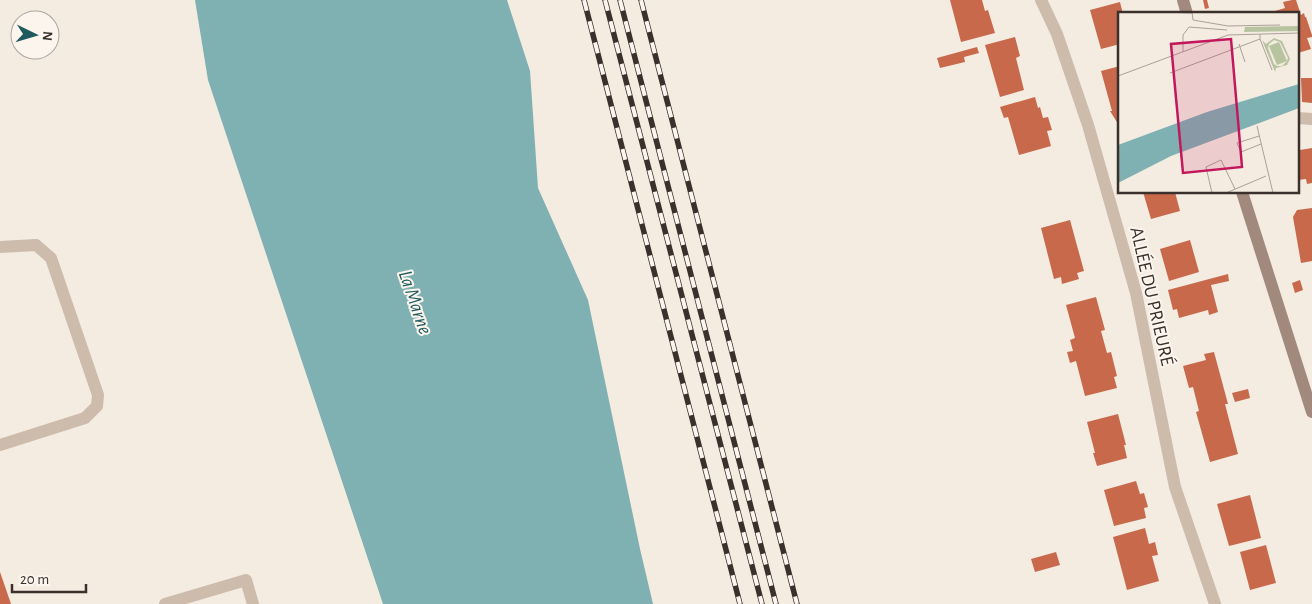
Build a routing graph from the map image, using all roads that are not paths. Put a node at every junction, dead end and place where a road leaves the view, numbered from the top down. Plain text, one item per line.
1 (1041, 0) edge
2 (1243, 194) edge
3 (0, 247) edge
4 (1312, 412) edge
5 (0, 445) edge
6 (165, 604) edge
7 (253, 604) edge
8 (1215, 604) edge

1 - 8 street, ALLÉE DU PRIEURÉ
2 - 4 main road
3 - 5 street
6 - 7 street

